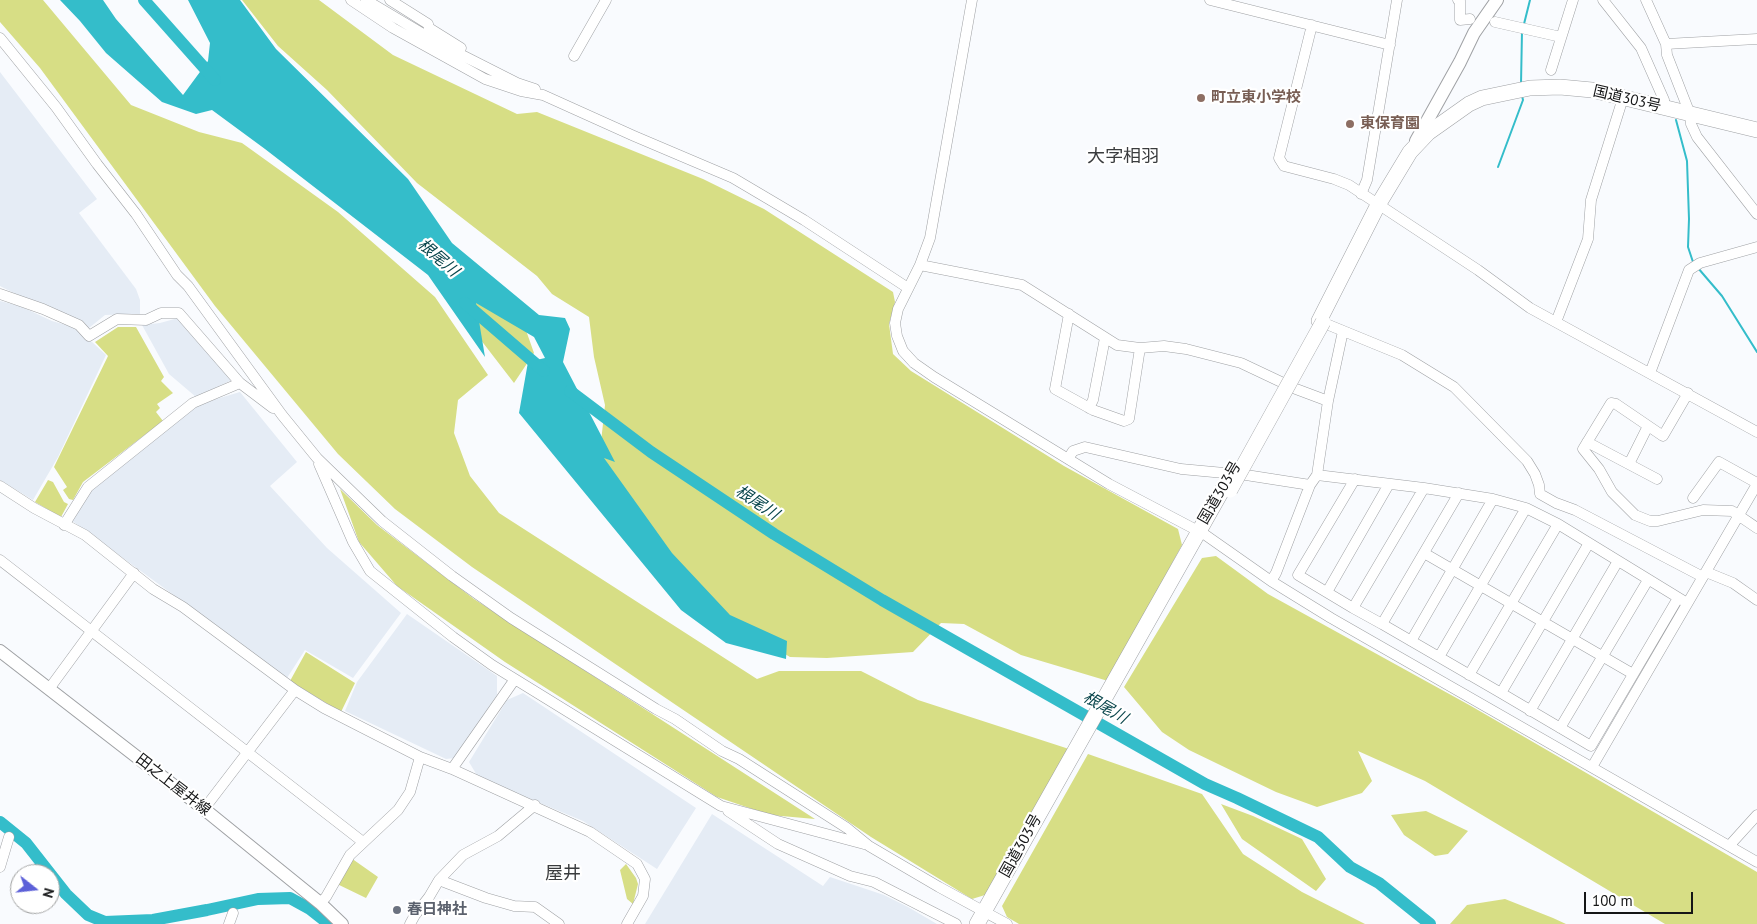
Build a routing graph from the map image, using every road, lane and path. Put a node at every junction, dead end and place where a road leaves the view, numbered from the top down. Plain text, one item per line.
1 (351, 0) edge
2 (366, 0) edge
3 (390, 0) edge
4 (413, 0) edge
5 (606, 0) edge
6 (972, 0) edge
7 (1210, 0) edge
8 (1397, 0) edge
9 (1458, 0) edge
10 (1496, 0) edge
11 (1573, 0) edge
12 (1603, 0) edge
13 (1646, 0) edge
14 (406, 10) junction
15 (1470, 19) dead end
16 (1495, 22) dead end
17 (1312, 25) junction
18 (1561, 37) junction
19 (0, 38) edge
20 (1757, 39) edge
21 (1666, 44) junction
22 (1390, 45) junction
23 (574, 56) dead end
24 (479, 64) junction
25 (1551, 70) dead end
26 (543, 95) junction
27 (1495, 96) junction
28 (1623, 98) junction
29 (1664, 108) junction
30 (1690, 114) junction
31 (1757, 127) edge
32 (1410, 152) junction
33 (1361, 194) junction
34 (1381, 207) junction
35 (1757, 214) edge
36 (1757, 246) edge
37 (920, 266) junction
38 (908, 288) junction
39 (0, 294) edge
40 (1069, 314) junction
41 (1321, 321) junction
42 (1556, 322) junction
43 (1343, 331) junction
44 (1106, 338) junction
45 (1140, 348) junction
46 (1650, 373) junction
47 (240, 383) junction
48 (1688, 394) junction
49 (1328, 401) junction
50 (1089, 408) junction
51 (282, 415) junction
52 (1648, 426) junction
53 (1757, 432) edge
54 (1587, 442) junction
55 (317, 458) junction
56 (1068, 459) junction
57 (1629, 464) junction
58 (1317, 475) junction
59 (1656, 478) dead end
60 (1355, 479) junction
61 (1389, 484) junction
62 (1757, 484) edge
63 (1310, 485) junction
64 (0, 486) edge
65 (1424, 488) junction
66 (1458, 493) junction
67 (1693, 498) dead end
68 (1493, 499) junction
69 (1526, 508) junction
70 (1738, 516) junction
71 (64, 524) junction
72 (1558, 524) junction
73 (1757, 528) edge
74 (1198, 540) junction
75 (1589, 543) junction
76 (1424, 552) junction
77 (0, 560) edge
78 (1618, 561) junction
79 (1453, 570) junction
80 (134, 573) junction
81 (1704, 574) junction
82 (1648, 580) junction
83 (1271, 581) junction
84 (1480, 586) junction
85 (1326, 592) junction
86 (1683, 600) junction
87 (1757, 600) edge
88 (1511, 604) junction
89 (1354, 608) junction
90 (1543, 622) junction
91 (1382, 624) junction
92 (92, 630) junction
93 (1572, 639) junction
94 (1411, 641) junction
95 (0, 651) edge
96 (1602, 656) junction
97 (1439, 657) junction
98 (1633, 674) junction
99 (1469, 675) junction
100 (515, 679) junction
101 (49, 689) junction
102 (295, 690) junction
103 (1501, 694) junction
104 (1530, 711) junction
105 (1560, 728) junction
106 (248, 753) junction
107 (420, 757) junction
108 (1592, 767) junction
109 (452, 769) junction
110 (534, 806) junction
111 (721, 806) junction
112 (204, 809) junction
113 (1757, 815) edge
114 (9, 837) dead end
115 (363, 842) junction
116 (869, 846) junction
117 (1729, 846) junction
118 (1757, 862) edge
119 (0, 867) edge
120 (439, 880) junction
121 (320, 903) junction
122 (233, 913) dead end
123 (985, 914) edge
124 (229, 924) edge
125 (342, 924) edge
126 (410, 924) edge
127 (559, 924) edge
128 (627, 924) edge
129 (956, 924) edge
130 (1007, 924) edge

1 - 26 street
2 - 24 street
3 - 14 street
4 - 14 street
5 - 23 street
6 - 37 street
7 - 17 street
8 - 22 street
9 - 15 street
10 - 32 main road
11 - 18 street
12 - 29 street
13 - 21 street
14 - 24 street
16 - 18 street
17 - 22 street
17 - 33 street
18 - 25 street
19 - 51 street
20 - 21 street
21 - 30 street
22 - 33 street
24 - 26 street
26 - 38 street
27 - 28 highway, 国道303号
27 - 32 highway, 国道303号
27 - 34 highway, 国道303号
28 - 29 highway, 国道303号
28 - 42 street
29 - 30 highway, 国道303号
30 - 31 highway, 国道303号
30 - 35 street
32 - 34 highway, 国道303号
33 - 34 street
34 - 41 highway, 国道303号
34 - 42 street
36 - 46 street
37 - 38 street
37 - 40 street
38 - 56 street
39 - 47 street
40 - 44 street
40 - 50 street
41 - 43 street
41 - 74 highway, 国道303号
42 - 46 street
43 - 49 street
43 - 81 street
44 - 45 street
44 - 50 street
45 - 49 street
45 - 50 street
46 - 48 street
47 - 51 street
47 - 71 street
48 - 52 street
48 - 53 street
49 - 58 street
51 - 55 street
52 - 54 street
52 - 57 street
54 - 57 street
54 - 70 street
55 - 100 street
55 - 116 street
56 - 63 street
56 - 74 street
57 - 59 street
58 - 60 street
58 - 63 street
60 - 61 street
60 - 85 street
61 - 65 street
61 - 85 street
62 - 67 street
62 - 70 street
63 - 83 street
64 - 71 street
65 - 66 street
65 - 89 street
66 - 68 street
66 - 76 street
68 - 69 street
68 - 79 street
69 - 72 street
69 - 84 street
70 - 73 street
70 - 81 street
71 - 80 street
72 - 75 street
72 - 88 street
74 - 83 street
74 - 123 highway, 国道303号
75 - 78 street
75 - 90 street
76 - 79 street
76 - 91 street
77 - 92 street
78 - 82 street
78 - 93 street
79 - 84 street
79 - 94 street
80 - 92 street
80 - 102 street
81 - 86 street
81 - 87 street
82 - 86 street
82 - 96 street
83 - 108 street
84 - 88 street
84 - 97 street
85 - 89 street
86 - 98 street
86 - 108 street
88 - 90 street
88 - 99 street
89 - 91 street
90 - 93 street
90 - 103 street
91 - 94 street
92 - 101 street
92 - 106 street
93 - 96 street
93 - 104 street
94 - 97 street
95 - 101 main road, 田之上屋井線
96 - 98 street
96 - 105 street
97 - 99 street
98 - 105 street
99 - 103 street
100 - 109 street
100 - 111 street
101 - 112 main road, 田之上屋井線
102 - 106 street
102 - 107 street
103 - 104 street
104 - 105 street
106 - 112 street
106 - 115 street
107 - 109 street
107 - 115 street
108 - 117 street
109 - 110 street
110 - 120 street
110 - 128 street
111 - 116 street
111 - 129 street
112 - 121 main road, 田之上屋井線
113 - 117 street
114 - 119 street
115 - 121 street
116 - 123 street
117 - 118 street
120 - 126 street
120 - 127 street
121 - 125 main road, 田之上屋井線
122 - 124 street
123 - 130 street

